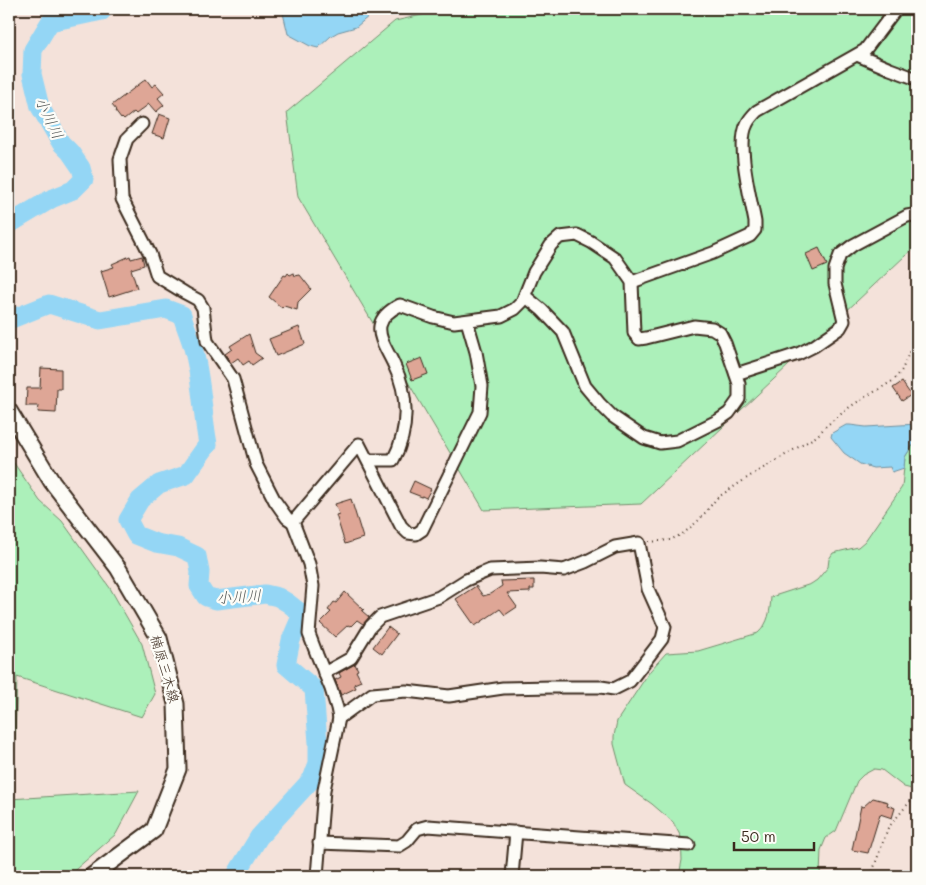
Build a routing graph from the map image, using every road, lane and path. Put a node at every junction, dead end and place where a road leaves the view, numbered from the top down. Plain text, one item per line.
1 (896, 9) edge
2 (857, 55) junction
3 (917, 79) edge
4 (142, 124) dead end
5 (917, 216) edge
6 (632, 282) junction
7 (525, 296) junction
8 (466, 320) junction
9 (917, 333) edge
10 (736, 374) junction
11 (9, 411) edge
12 (368, 460) junction
13 (293, 522) junction
14 (639, 543) junction
15 (324, 673) junction
16 (339, 718) junction
17 (917, 793) edge
18 (516, 832) junction
19 (319, 843) junction
20 (689, 845) dead end
21 (92, 876) edge
22 (317, 876) edge
23 (512, 876) edge
24 (871, 876) edge

1 - 2 street
2 - 3 street
2 - 6 street
4 - 13 street
5 - 10 street
6 - 7 street
6 - 10 street
7 - 8 street
7 - 10 street
8 - 12 street
8 - 12 street
9 - 14 path
11 - 21 main road, 楠原三木線
12 - 13 street
13 - 15 street
14 - 15 street
14 - 16 street
15 - 16 street
16 - 19 street
17 - 24 path
18 - 19 street
18 - 20 street
18 - 23 street
19 - 22 street

